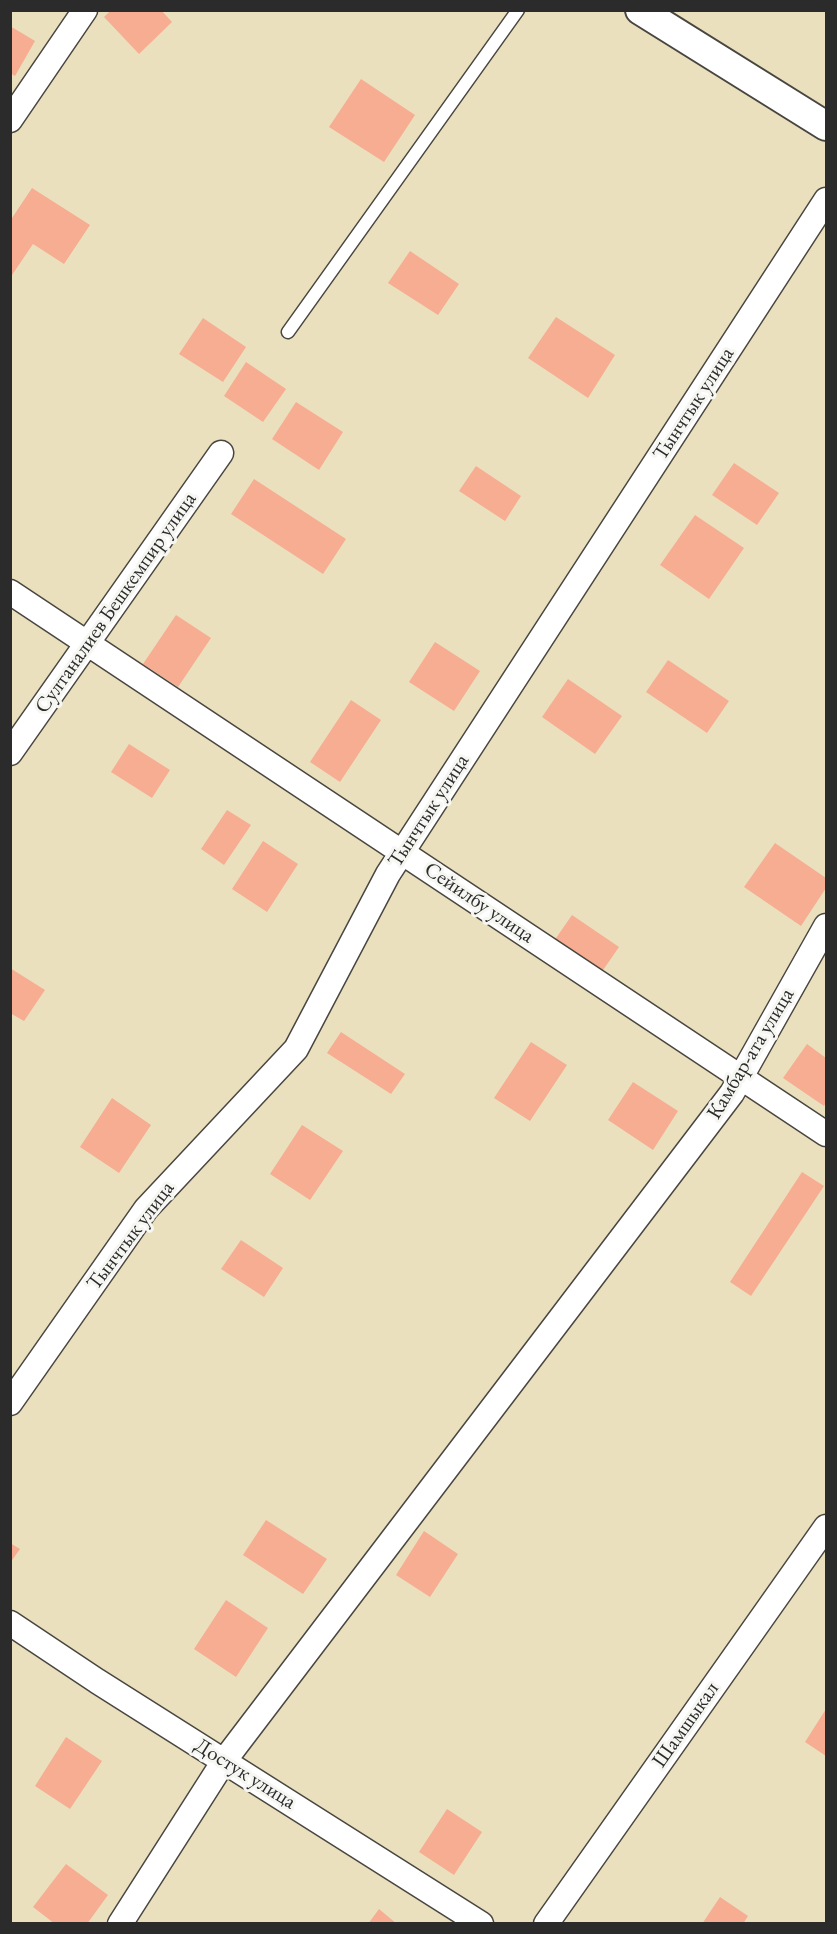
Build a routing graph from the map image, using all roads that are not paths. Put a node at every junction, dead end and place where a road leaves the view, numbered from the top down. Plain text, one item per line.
1 (85, 10) edge
2 (518, 10) edge
3 (640, 10) edge
4 (10, 120) edge
5 (826, 126) edge
6 (826, 200) edge
7 (288, 332) dead end
8 (221, 453) dead end
9 (10, 592) edge
10 (88, 643) junction
11 (10, 753) edge
12 (402, 852) junction
13 (826, 926) edge
14 (741, 1077) junction
15 (826, 1134) edge
16 (10, 1404) edge
17 (826, 1527) edge
18 (10, 1623) edge
19 (224, 1761) junction
20 (120, 1923) edge
21 (481, 1923) edge
22 (546, 1923) edge

1 - 4 street
2 - 7 lane
3 - 5 street
6 - 12 street, Тынчтык улица
8 - 10 street, Султаналиев Бешкемпир улица
9 - 10 street, Сейилбу улица
10 - 11 street, Султаналиев Бешкемпир улица
10 - 12 street, Сейилбу улица
12 - 14 street, Сейилбу улица
12 - 16 street, Тынчтык улица
13 - 14 street, Камбар-ата улица
14 - 15 street, Сейилбу улица
14 - 19 street, Камбар-ата улица
17 - 22 street, Шамшыкал
18 - 19 street, Достук улица
19 - 20 street, Камбар-ата улица
19 - 21 street, Достук улица

